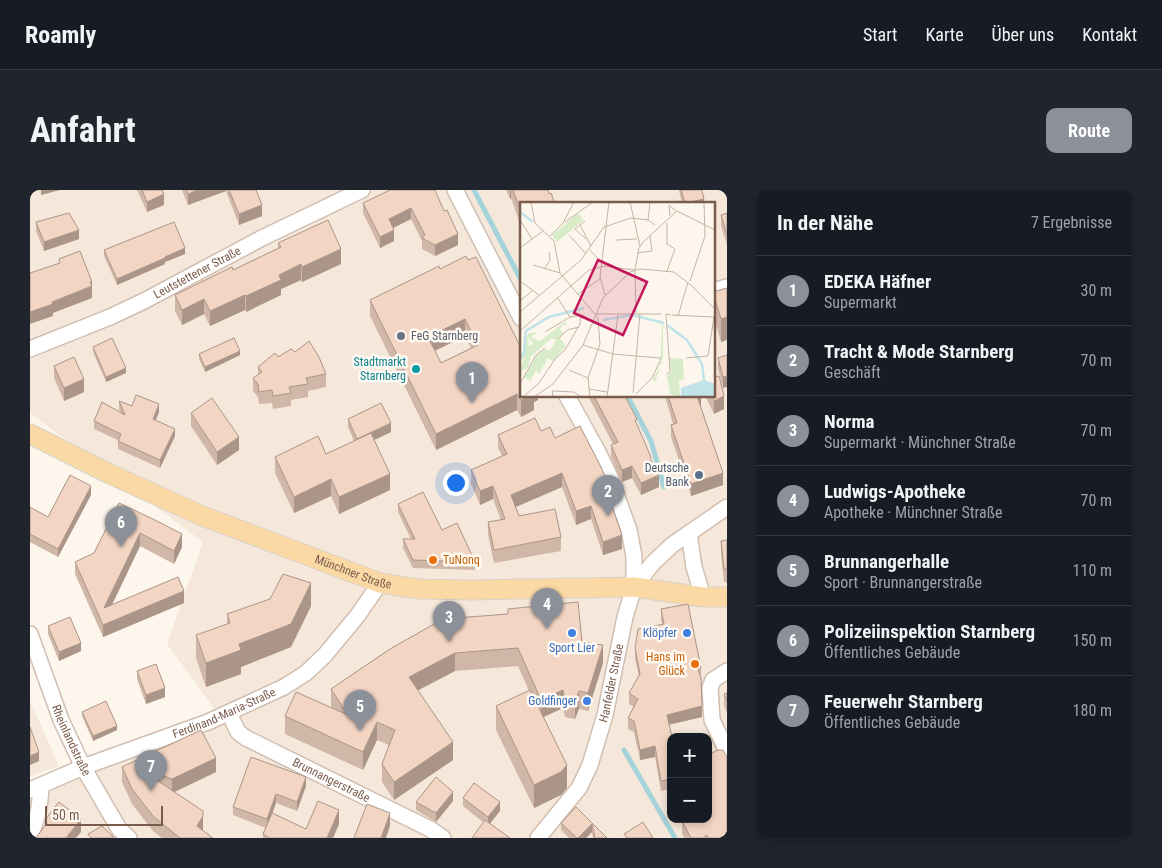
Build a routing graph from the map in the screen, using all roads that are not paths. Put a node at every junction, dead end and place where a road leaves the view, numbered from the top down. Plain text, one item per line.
1 (362, 190) edge
2 (456, 190) edge
3 (727, 287) edge
4 (714, 291) edge
5 (520, 316) edge
6 (30, 349) edge
7 (568, 398) edge
8 (30, 434) edge
9 (727, 508) edge
10 (689, 533) junction
11 (380, 582) junction
12 (634, 587) junction
13 (703, 597) junction
14 (727, 597) edge
15 (30, 634) edge
16 (727, 671) edge
17 (229, 712) junction
18 (726, 748) edge
19 (82, 767) junction
20 (36, 788) edge
21 (30, 834) edge
22 (130, 838) edge
23 (443, 838) edge
24 (538, 838) edge

1 - 6 street, Leutstettener Straße
2 - 5 street
3 - 4 street
7 - 12 street
8 - 11 main road, Münchner Straße
9 - 10 street, Hanfelder Straße
10 - 12 street, Hanfelder Straße
10 - 13 street
11 - 12 main road, Münchner Straße
11 - 17 street, Ferdinand-Maria-Straße
12 - 13 main road, Münchner Straße
12 - 24 street, Hanfelder Straße
13 - 14 main road, Münchner Straße
15 - 19 street, Rheinlandstraße
16 - 18 street
17 - 19 street, Ferdinand-Maria-Straße
17 - 23 street, Brunnangerstraße
19 - 20 street, Ferdinand-Maria-Straße
19 - 22 street, Rheinlandstraße
20 - 21 street

